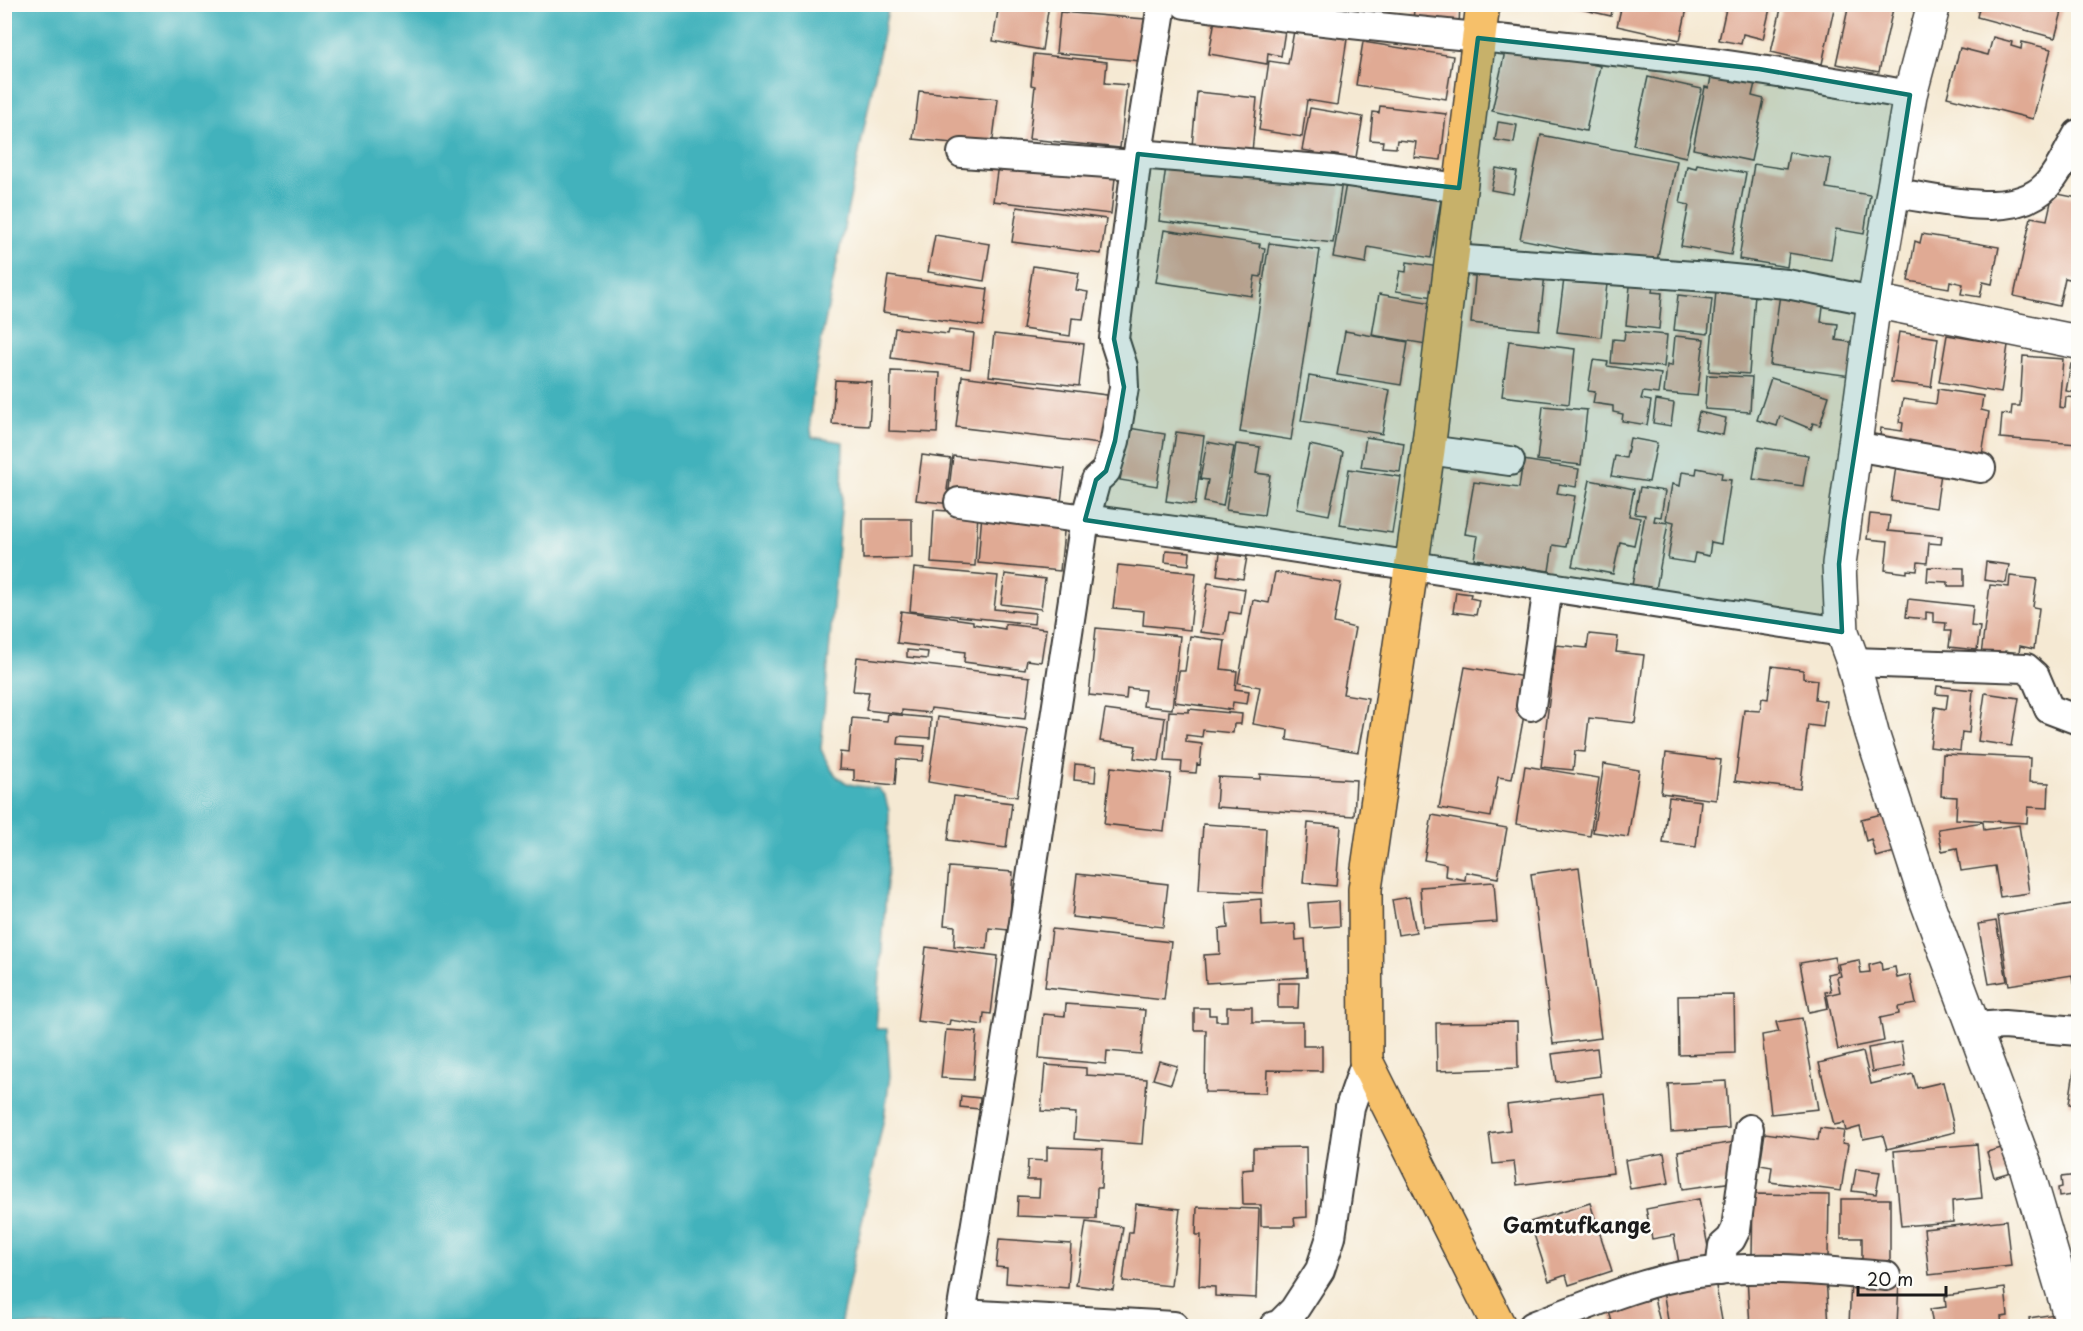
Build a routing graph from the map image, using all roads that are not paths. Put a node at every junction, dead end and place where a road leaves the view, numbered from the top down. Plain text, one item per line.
1 (1162, 4) edge
2 (1185, 4) edge
3 (1483, 4) edge
4 (1934, 4) edge
5 (1478, 38) junction
6 (1910, 95) junction
7 (2079, 134) edge
8 (962, 153) dead end
9 (1137, 159) junction
10 (1459, 188) junction
11 (1892, 193) junction
12 (1452, 260) junction
13 (1874, 301) junction
14 (2079, 342) edge
15 (1854, 446) junction
16 (1428, 450) junction
17 (1510, 460) dead end
18 (1981, 468) dead end
19 (959, 502) dead end
20 (1085, 520) junction
21 (1411, 567) junction
22 (1548, 588) junction
23 (1848, 647) junction
24 (1531, 706) dead end
25 (2079, 720) edge
26 (1974, 1027) junction
27 (2079, 1031) edge
28 (1366, 1061) junction
29 (1749, 1129) dead end
30 (1720, 1271) junction
31 (1886, 1276) dead end
32 (961, 1320) edge
33 (1174, 1326) edge
34 (1274, 1326) edge
35 (1499, 1326) edge
36 (1533, 1326) edge
37 (2073, 1326) edge

1 - 9 street
2 - 5 street
3 - 5 highway
4 - 6 street
5 - 6 street
5 - 10 highway
6 - 11 street
7 - 11 street
8 - 9 street
9 - 10 street
9 - 20 street
10 - 12 highway
11 - 13 street
12 - 13 street
12 - 16 highway
13 - 14 street
13 - 15 street
15 - 18 street
15 - 23 street
16 - 17 street
16 - 21 highway
19 - 20 street
20 - 21 street
20 - 32 street
21 - 22 street
21 - 28 highway
22 - 23 street
22 - 24 street
23 - 25 street
23 - 26 street
26 - 27 street
26 - 37 street
28 - 34 street
28 - 35 highway
29 - 30 street
30 - 31 street
30 - 36 street
32 - 33 street

